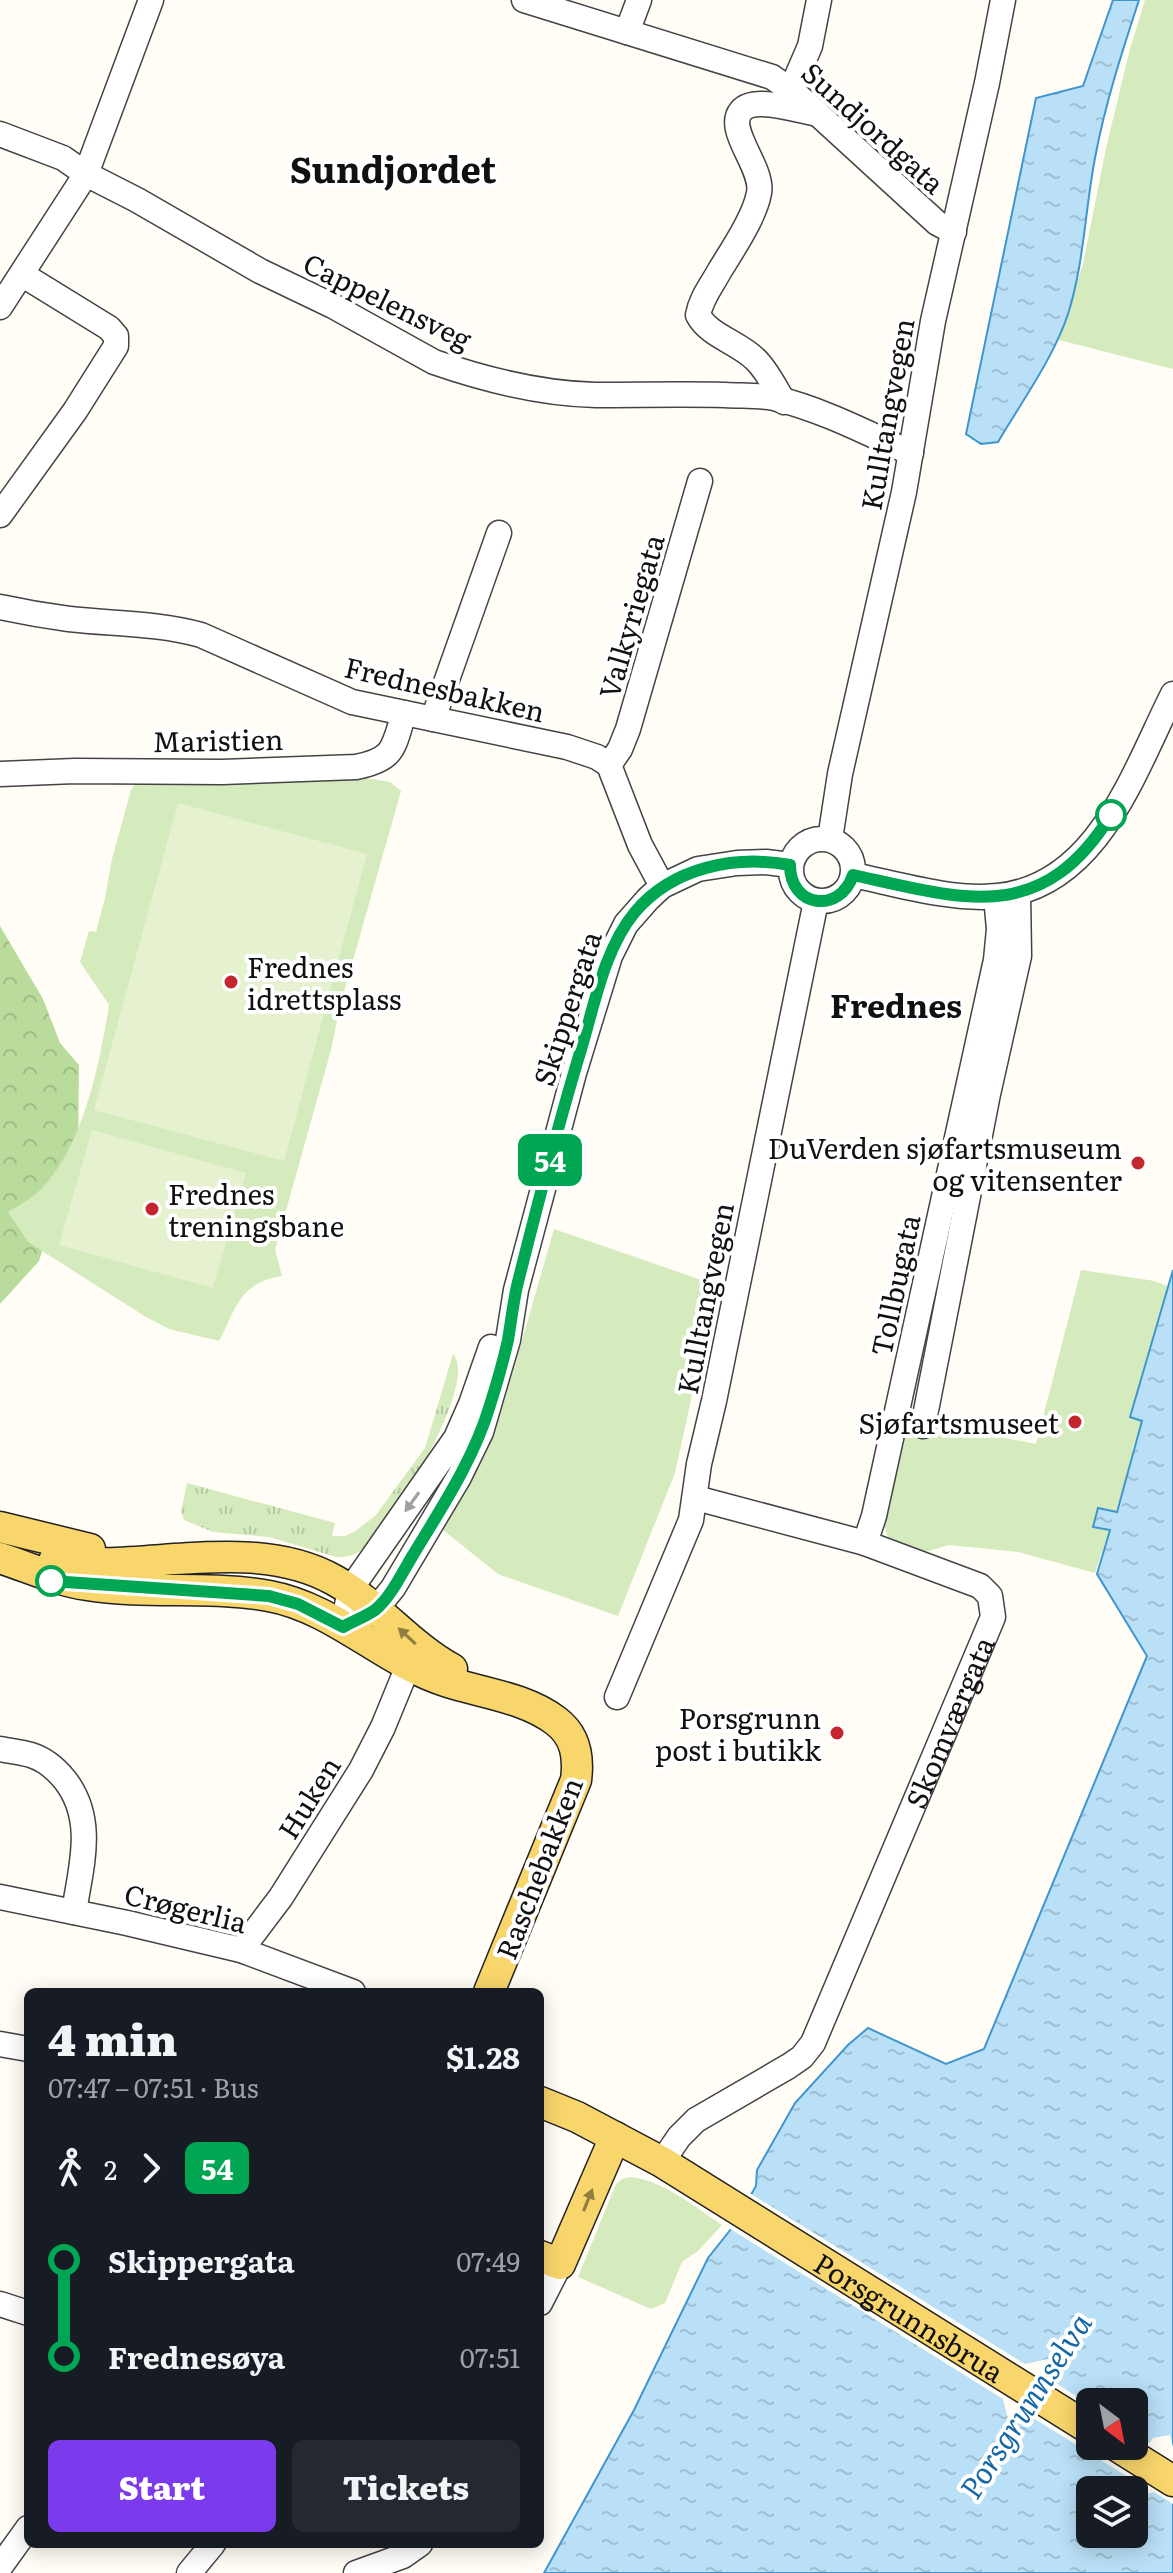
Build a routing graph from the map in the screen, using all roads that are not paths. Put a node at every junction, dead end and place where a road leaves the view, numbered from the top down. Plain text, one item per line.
1 (151, 0) edge
2 (524, 0) edge
3 (639, 0) edge
4 (819, 0) edge
5 (1003, 0) edge
6 (627, 32) junction
7 (791, 90) junction
8 (818, 114) junction
9 (0, 134) edge
10 (86, 174) junction
11 (954, 232) junction
12 (23, 275) junction
13 (0, 307) edge
14 (784, 402) junction
15 (911, 453) junction
16 (700, 481) dead end
17 (0, 515) edge
18 (499, 533) dead end
19 (0, 607) edge
20 (1173, 694) edge
21 (404, 713) junction
22 (433, 719) junction
23 (609, 765) junction
24 (0, 774) edge
25 (830, 839) junction
26 (790, 865) junction
27 (853, 875) junction
28 (662, 886) junction
29 (1007, 895) junction
30 (816, 901) junction
31 (516, 1290) junction
32 (923, 1426) dead end
33 (696, 1498) junction
34 (0, 1527) edge
35 (865, 1543) junction
36 (0, 1556) edge
37 (150, 1562) junction
38 (0, 1574) edge
39 (86, 1585) junction
40 (350, 1590) junction
41 (376, 1609) junction
42 (343, 1627) junction
43 (408, 1666) junction
44 (495, 1694) junction
45 (617, 1697) dead end
46 (0, 1749) edge
47 (0, 1897) edge
48 (74, 1912) junction
49 (241, 1950) junction
50 (342, 1988) edge
51 (491, 1988) edge
52 (0, 2044) edge
53 (24, 2048) edge
54 (544, 2104) edge
55 (615, 2137) junction
56 (662, 2162) junction
57 (550, 2260) edge
58 (544, 2286) edge
59 (0, 2304) edge
60 (24, 2312) edge
61 (1076, 2420) edge
62 (1139, 2460) edge
63 (1173, 2481) edge
64 (24, 2534) edge
65 (210, 2548) edge
66 (414, 2548) edge
67 (0, 2567) edge
68 (189, 2573) edge
69 (356, 2573) edge

1 - 10 street
2 - 6 street, Sundjordgata
3 - 6 street
4 - 7 street
5 - 11 street, Kulltangvegen
6 - 7 street, Sundjordgata
7 - 8 street, Sundjordgata
8 - 11 street, Sundjordgata
8 - 14 street
9 - 10 street, Cappelensveg
10 - 12 street
10 - 14 street, Cappelensveg
11 - 15 street, Kulltangvegen
12 - 13 street
12 - 17 street
14 - 15 street, Cappelensveg
15 - 25 street, Kulltangvegen
16 - 23 street, Valkyriegata
18 - 22 street
19 - 21 street, Frednesbakken
20 - 29 street
21 - 22 street, Frednesbakken
21 - 24 street, Maristien
22 - 23 street, Frednesbakken
23 - 28 street
25 - 26 street
25 - 27 street
26 - 28 street, Skippergata
26 - 30 street
27 - 29 street
27 - 30 street
28 - 31 street, Skippergata
29 - 32 street
29 - 35 street, Tollbugata
30 - 33 street, Kulltangvegen
31 -> 40 street, Skippergata
31 - 41 street, Skippergata
33 - 35 street, Skomværgata
33 - 45 street, Kulltangvegen
34 - 37 main road
35 - 56 street, Skomværgata
36 - 37 main road, Raschebakken
36 - 39 main road, Raschebakken
37 - 40 main road, Raschebakken
38 - 39 main road
39 - 42 main road, Raschebakken
40 - 41 main road, Raschebakken
40 - 42 street, Skippergata
41 - 42 street, Skippergata
44 -> 41 main road, Raschebakken
42 - 43 main road, Raschebakken
43 - 44 main road, Raschebakken
43 - 49 street, Huken
44 - 51 main road, Raschebakken
46 - 48 street
47 - 48 street, Crøgerlia
48 - 49 street, Crøgerlia
49 - 50 street, Crøgerlia
52 - 53 street
54 - 55 main road
55 - 56 main road, Porsgrunnsbrua
57 -> 55 main road
56 - 61 main road, Porsgrunnsbrua
57 - 58 street
59 - 60 street
62 - 63 main road
64 - 67 street
65 - 68 street
66 - 69 street

